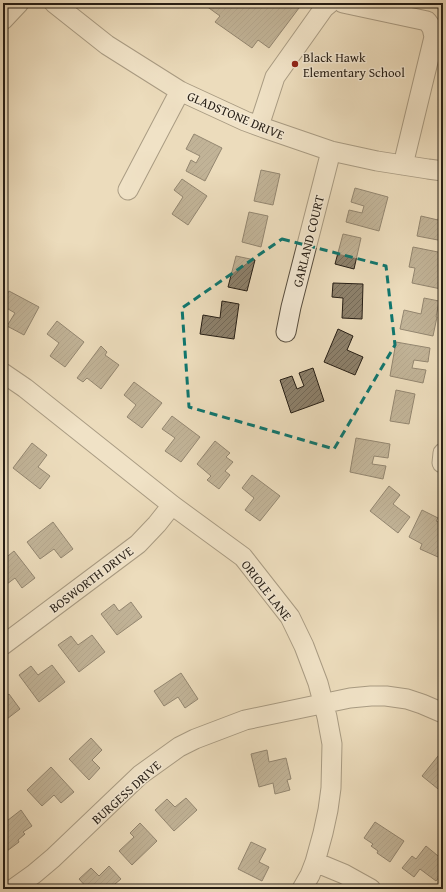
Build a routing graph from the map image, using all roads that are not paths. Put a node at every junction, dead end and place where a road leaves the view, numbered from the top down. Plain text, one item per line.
1 (19, 3) edge
2 (54, 3) edge
3 (330, 3) edge
4 (343, 3) edge
5 (3, 20) edge
6 (180, 91) junction
7 (259, 126) junction
8 (331, 151) junction
9 (403, 165) junction
10 (443, 171) edge
11 (128, 190) dead end
12 (286, 332) dead end
13 (3, 373) edge
14 (443, 453) edge
15 (443, 463) edge
16 (172, 505) junction
17 (3, 645) edge
18 (324, 704) junction
19 (443, 713) edge
20 (315, 862) junction
21 (13, 889) edge
22 (302, 889) edge
23 (371, 889) edge

1 - 5 street
2 - 6 street, GLADSTONE DRIVE
3 - 7 street
4 - 9 street
6 - 7 street, GLADSTONE DRIVE
6 - 11 street
7 - 8 street, GLADSTONE DRIVE
8 - 9 street, GLADSTONE DRIVE
8 - 12 street, GARLAND COURT
9 - 10 street, GLADSTONE DRIVE
13 - 16 street, ORIOLE LANE
14 - 15 street
16 - 17 street, BOSWORTH DRIVE
16 - 18 street, ORIOLE LANE
18 - 19 street, BURGESS DRIVE
18 - 20 street, ORIOLE LANE
18 - 21 street, BURGESS DRIVE
20 - 22 street, ORIOLE LANE
20 - 23 street

